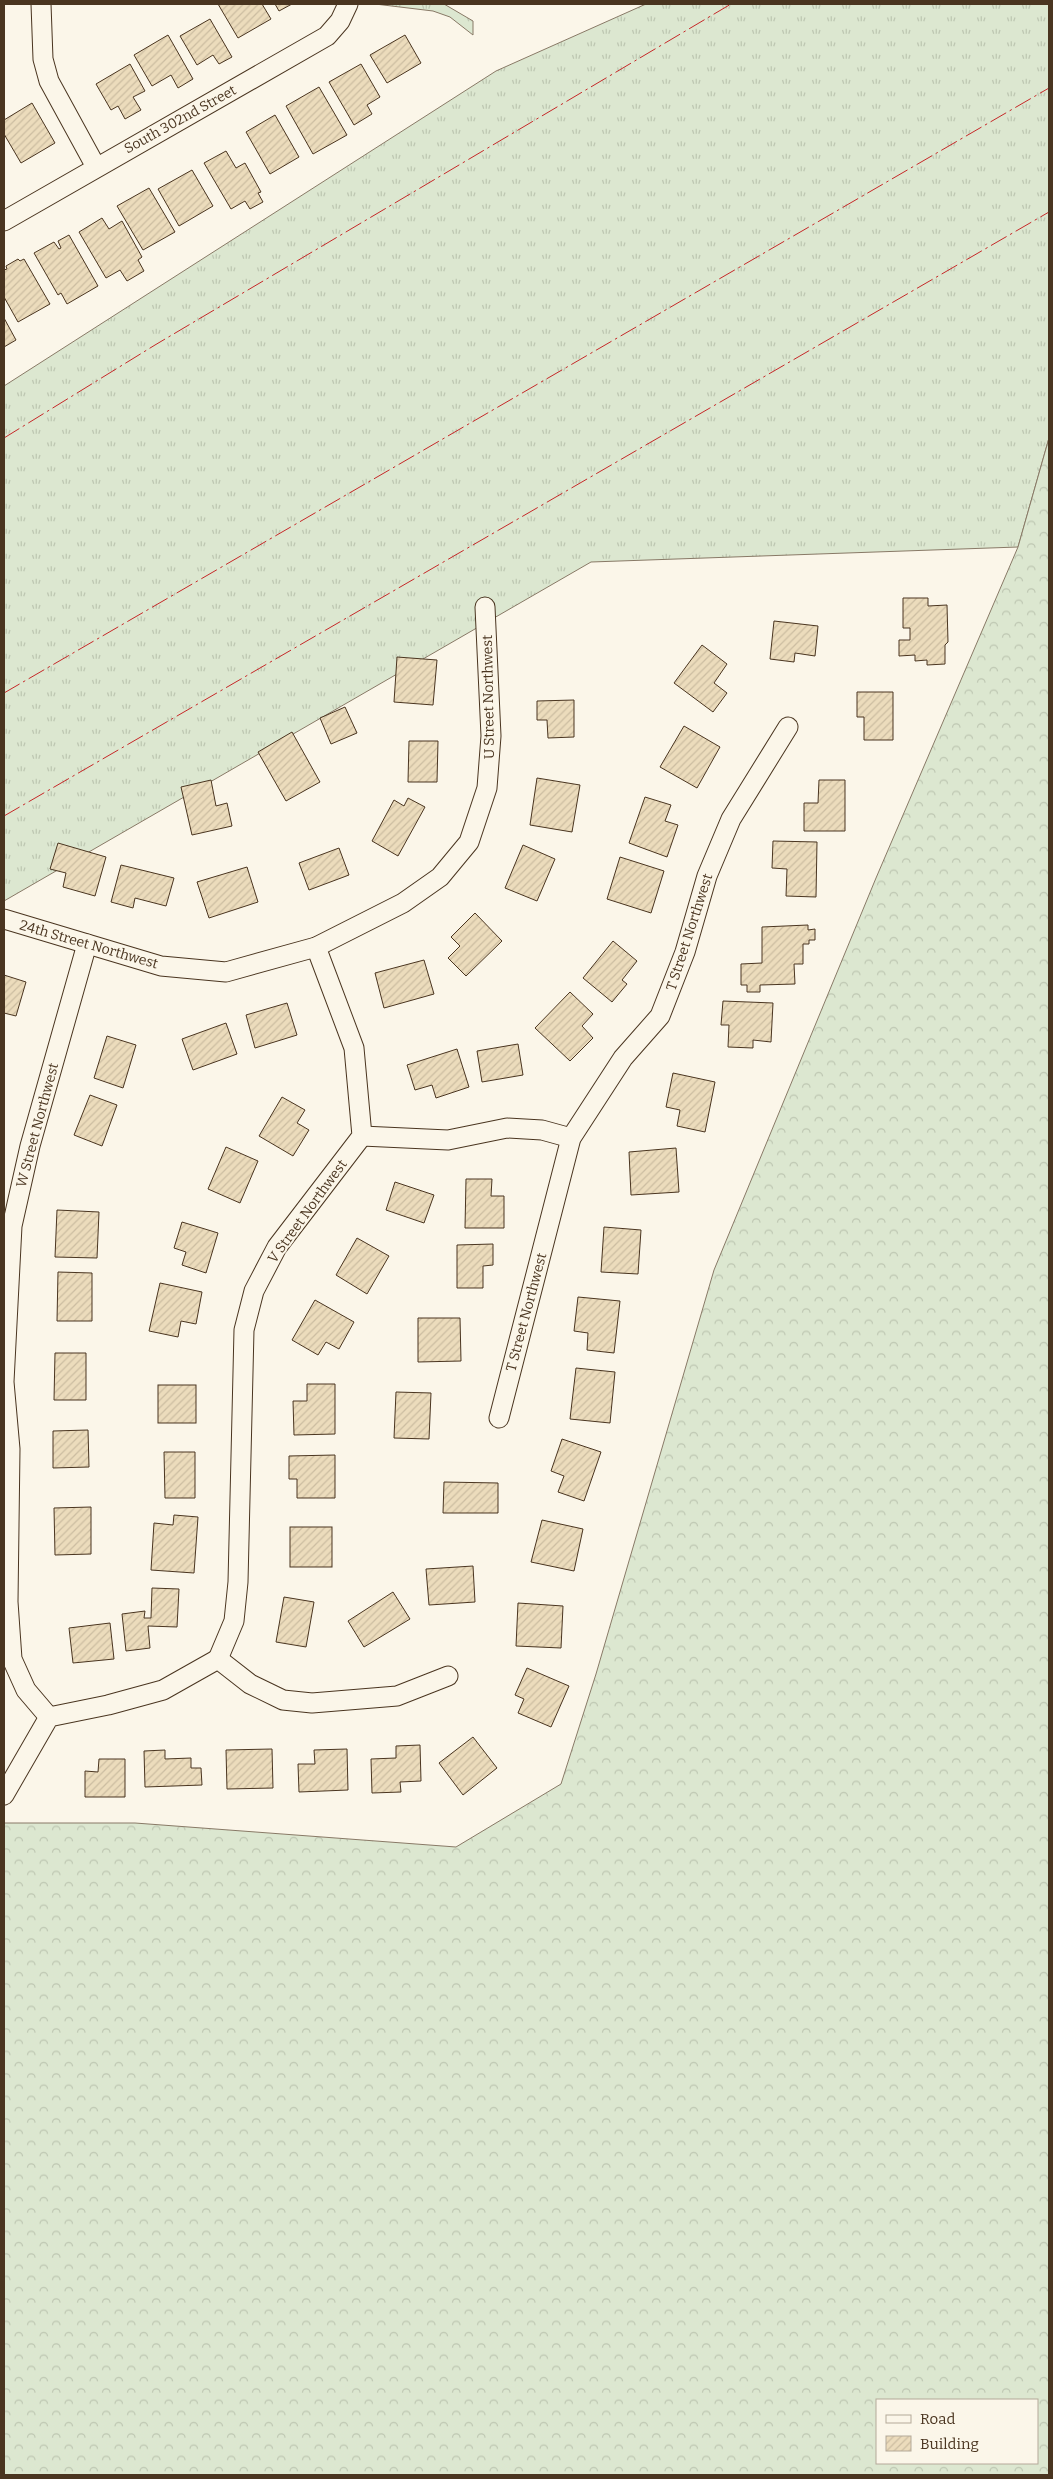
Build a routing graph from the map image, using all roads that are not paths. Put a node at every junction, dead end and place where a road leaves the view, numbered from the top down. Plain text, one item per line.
1 (41, 4) edge
2 (347, 6) edge
3 (96, 167) junction
4 (4, 221) edge
5 (485, 607) dead end
6 (788, 727) dead end
7 (487, 788) joint
8 (4, 919) edge
9 (87, 944) junction
10 (316, 947) junction
11 (362, 1136) junction
12 (572, 1138) junction
13 (499, 1418) dead end
14 (218, 1658) junction
15 (448, 1676) dead end
16 (49, 1717) junction
17 (4, 1795) edge

1 - 3 street
2 - 3 street, South 302nd Street
3 - 4 street, South 302nd Street
5 - 7 street, U Street Northwest
6 - 12 street, T Street Northwest
7 - 10 street, 24th Street Northwest
8 - 9 street, 24th Street Northwest
9 - 10 street, 24th Street Northwest
9 - 16 street, W Street Northwest
10 - 11 street
11 - 12 street
11 - 14 street, V Street Northwest
12 - 13 street, T Street Northwest
14 - 15 street
14 - 16 street
16 - 17 street

